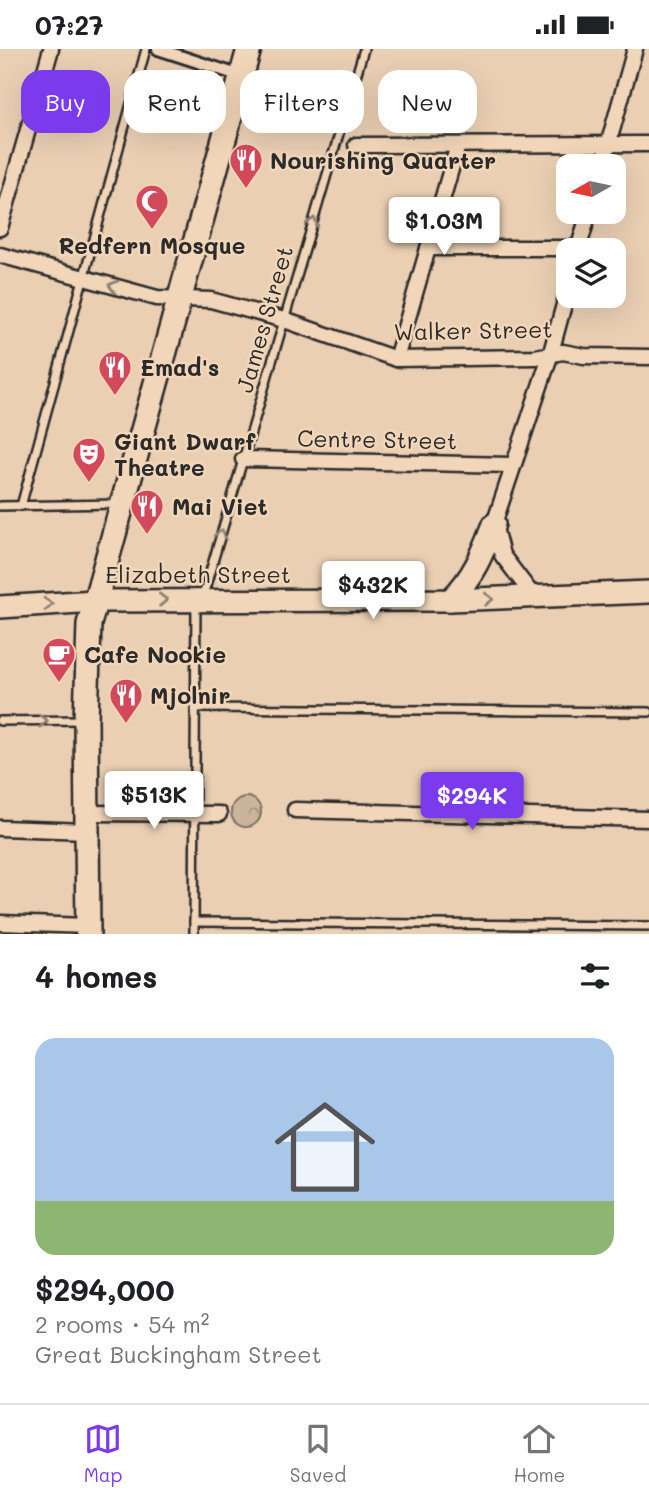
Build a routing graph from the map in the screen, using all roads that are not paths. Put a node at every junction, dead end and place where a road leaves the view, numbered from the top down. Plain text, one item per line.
1 (51, 49) edge
2 (146, 49) edge
3 (158, 49) edge
4 (249, 49) edge
5 (364, 49) edge
6 (635, 49) edge
7 (243, 70) edge
8 (240, 76) edge
9 (240, 80) edge
10 (608, 143) junction
11 (649, 144) edge
12 (356, 145) dead end
13 (458, 145) junction
14 (605, 154) edge
15 (0, 228) edge
16 (428, 249) junction
17 (556, 249) edge
18 (0, 255) edge
19 (85, 278) junction
20 (180, 297) junction
21 (563, 308) edge
22 (284, 320) junction
23 (550, 356) junction
24 (649, 357) edge
25 (396, 359) junction
26 (243, 459) junction
27 (511, 465) junction
28 (123, 504) junction
29 (0, 506) edge
30 (21, 506) junction
31 (494, 524) junction
32 (649, 592) edge
33 (534, 597) junction
34 (199, 600) junction
35 (450, 600) junction
36 (95, 601) junction
37 (0, 607) edge
38 (195, 708) junction
39 (649, 712) edge
40 (86, 720) junction
41 (0, 721) edge
42 (295, 810) dead end
43 (195, 813) junction
44 (219, 814) dead end
45 (649, 819) edge
46 (88, 822) junction
47 (0, 828) edge
48 (194, 922) junction
49 (0, 923) edge
50 (649, 926) edge
51 (88, 930) edge
52 (194, 934) edge

1 - 15 street
2 - 19 lane
3 - 8 street
4 - 7 main road
22 -> 5 lane, James Street
6 - 10 street
9 - 20 main road
10 - 11 street
10 - 13 street
10 - 14 street
12 - 13 street
13 - 16 street
16 - 17 street
16 - 25 street
18 - 19 street, Walker Street
20 -> 19 street, Walker Street
19 - 30 lane
20 - 22 street, Walker Street
20 - 28 main road
21 - 23 street
22 - 25 street, Walker Street
22 - 26 lane, James Street
23 - 24 street, Walker Street
23 - 25 street, Walker Street
23 - 27 street
26 - 27 street, Centre Street
34 -> 26 lane, James Street
27 - 31 street
28 - 30 lane
28 - 36 main road
29 - 30 lane
31 - 33 street
31 - 35 main road
32 - 33 main road, Elizabeth Street
35 -> 33 main road, Elizabeth Street
34 - 35 main road, Elizabeth Street
36 -> 34 main road, Elizabeth Street
34 - 38 lane, James Street
37 -> 36 main road, Elizabeth Street
36 - 40 main road
38 - 39 lane
38 - 43 lane, James Street
41 -> 40 lane
40 - 46 main road
42 - 45 street
43 - 44 street
43 - 46 street
43 - 48 lane, James Street
46 - 47 street
46 - 51 main road
48 - 50 lane
48 - 52 lane, James Street
49 - 51 street

